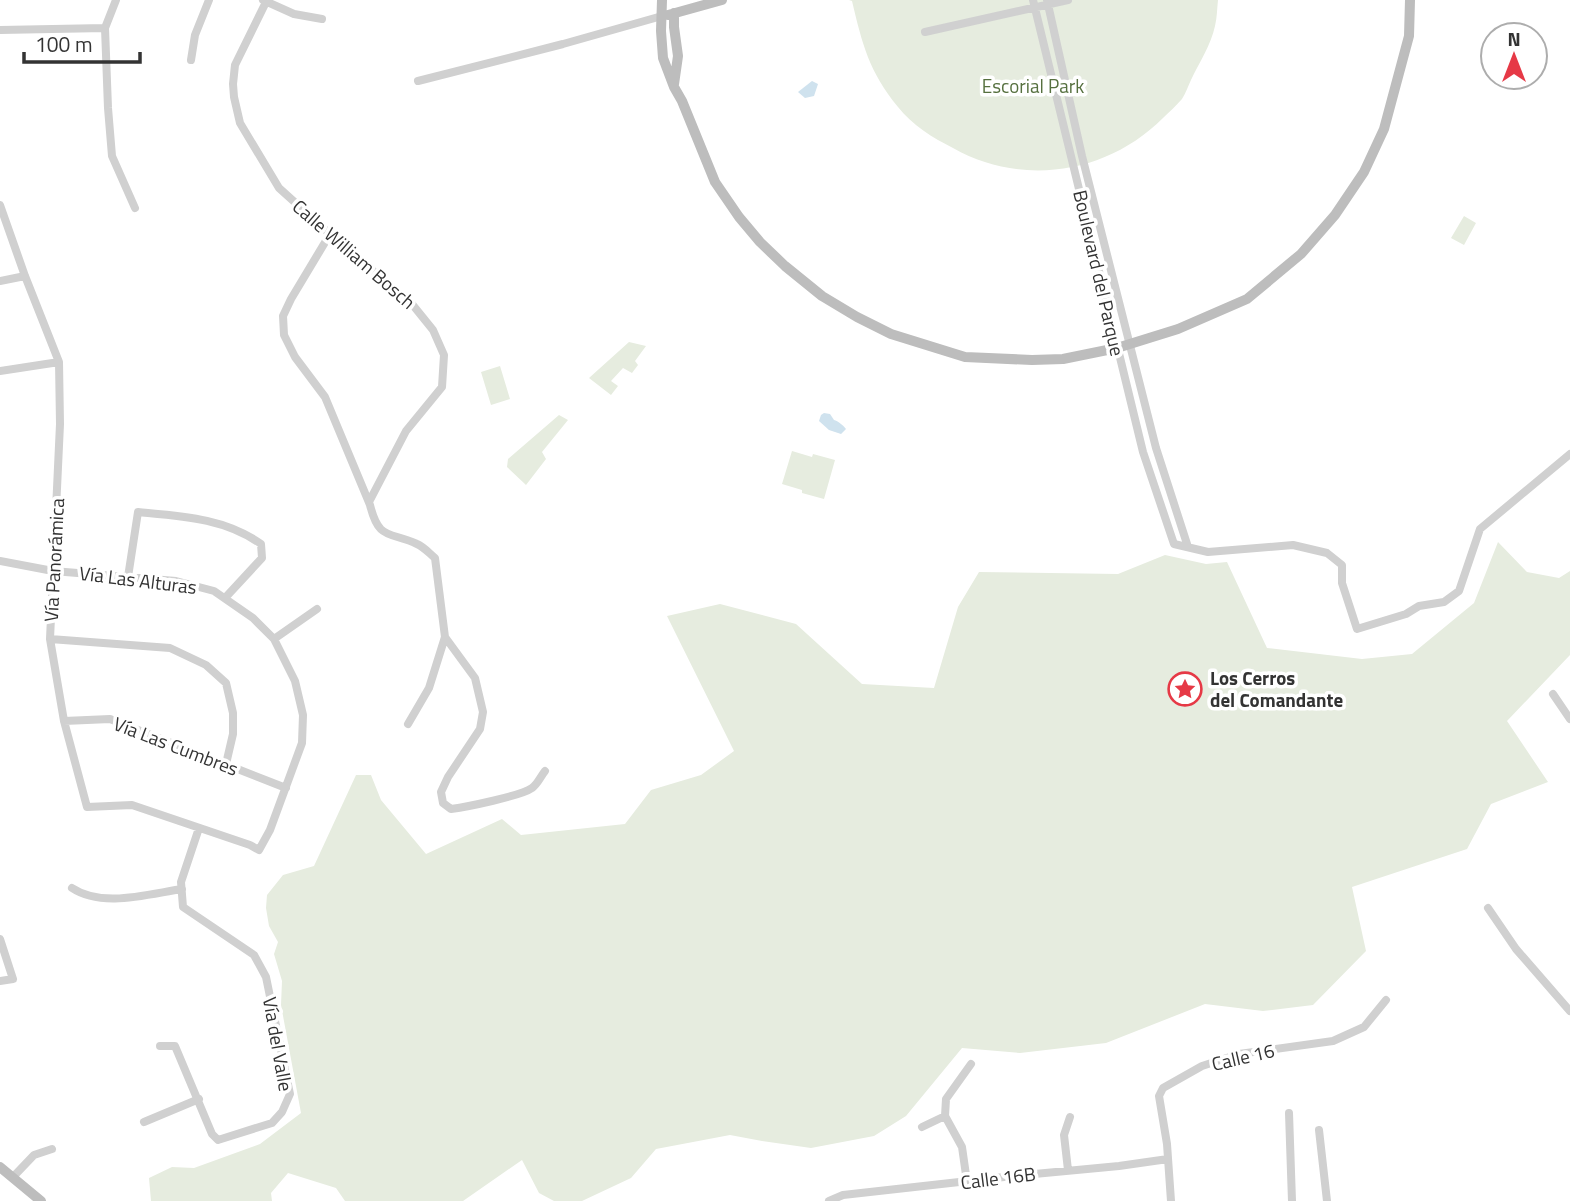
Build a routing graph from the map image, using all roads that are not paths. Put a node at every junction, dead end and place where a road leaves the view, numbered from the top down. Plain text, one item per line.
1 (116, 0) edge
2 (209, 0) edge
3 (265, 0) edge
4 (663, 0) edge
5 (722, 0) edge
6 (1068, 0) edge
7 (1410, 0) edge
8 (704, 2) edge
9 (1047, 3) edge
10 (1034, 4) edge
11 (674, 13) junction
12 (662, 16) junction
13 (322, 19) dead end
14 (104, 28) junction
15 (0, 30) edge
16 (925, 32) dead end
17 (191, 60) dead end
18 (418, 81) dead end
19 (674, 87) junction
20 (0, 205) edge
21 (135, 208) dead end
22 (330, 234) junction
23 (25, 276) junction
24 (0, 281) edge
25 (1129, 345) junction
26 (1117, 348) junction
27 (59, 362) junction
28 (0, 370) edge
29 (1570, 454) edge
30 (369, 502) junction
31 (1188, 547) junction
32 (0, 561) edge
33 (53, 571) junction
34 (128, 577) junction
35 (225, 598) junction
36 (317, 609) dead end
37 (445, 637) junction
38 (50, 639) junction
39 (274, 639) junction
40 (1553, 694) dead end
41 (1570, 719) edge
42 (64, 721) junction
43 (408, 724) dead end
44 (226, 764) junction
45 (545, 771) dead end
46 (286, 788) junction
47 (199, 828) junction
48 (72, 888) dead end
49 (182, 889) junction
50 (1488, 908) dead end
51 (0, 939) edge
52 (0, 981) edge
53 (1386, 1000) dead end
54 (1570, 1011) edge
55 (160, 1046) dead end
56 (971, 1064) dead end
57 (199, 1100) junction
58 (1289, 1113) dead end
59 (945, 1116) junction
60 (1070, 1116) dead end
61 (144, 1122) dead end
62 (922, 1126) dead end
63 (1320, 1130) dead end
64 (52, 1149) dead end
65 (1168, 1159) junction
66 (0, 1167) edge
67 (1068, 1170) junction
68 (13, 1177) junction
69 (967, 1182) junction
70 (41, 1201) edge
71 (829, 1201) edge
72 (1171, 1201) edge
73 (1292, 1201) edge
74 (1327, 1201) edge

1 - 14 street
2 - 17 street
3 - 13 street
3 - 22 street, Calle William Bosch
4 - 12 street
5 - 8 street
6 - 9 street
7 - 25 street
8 - 11 street
9 - 10 street
9 - 25 street, Boulevard del Parque
10 - 16 street
10 - 26 street, Boulevard del Parque
11 - 12 street
11 - 19 street
12 - 18 street
12 - 19 street
14 - 15 street
14 - 21 street
19 - 26 street
20 - 23 street, Vía Panorámica
22 - 30 street
22 - 30 street, Calle William Bosch
23 - 24 street
23 - 27 street, Vía Panorámica
25 - 26 street
25 - 31 street, Boulevard del Parque
26 - 31 street, Boulevard del Parque
27 - 28 street
27 - 33 street, Vía Panorámica
29 - 31 street
30 - 37 street
32 - 33 street, Vía Las Alturas
33 - 34 street, Vía Las Alturas
33 - 38 street, Vía Panorámica
34 - 35 street, Vía Las Alturas
34 - 35 street
35 - 39 street, Vía Las Alturas
36 - 39 street
37 - 43 street
37 - 45 street
38 - 42 street, Vía Panorámica
38 - 44 street
39 - 46 street, Vía Las Alturas
40 - 41 street
42 - 44 street, Vía Las Cumbres
42 - 47 street, Vía Panorámica
44 - 46 street, Vía Las Cumbres
46 - 47 street, Vía Las Alturas
47 - 49 street
48 - 49 street
49 - 57 street, Vía del Valle
50 - 54 street
51 - 52 street
53 - 65 street, Calle 16
55 - 57 street, Vía del Valle
56 - 59 street
57 - 61 street
58 - 73 street
59 - 62 street
59 - 69 street
60 - 67 street
63 - 74 street
64 - 68 street
65 - 67 street, Calle 16B
65 - 72 street, Calle 16
66 - 68 street
67 - 69 street, Calle 16B
68 - 70 street
69 - 71 street, Calle 16B

